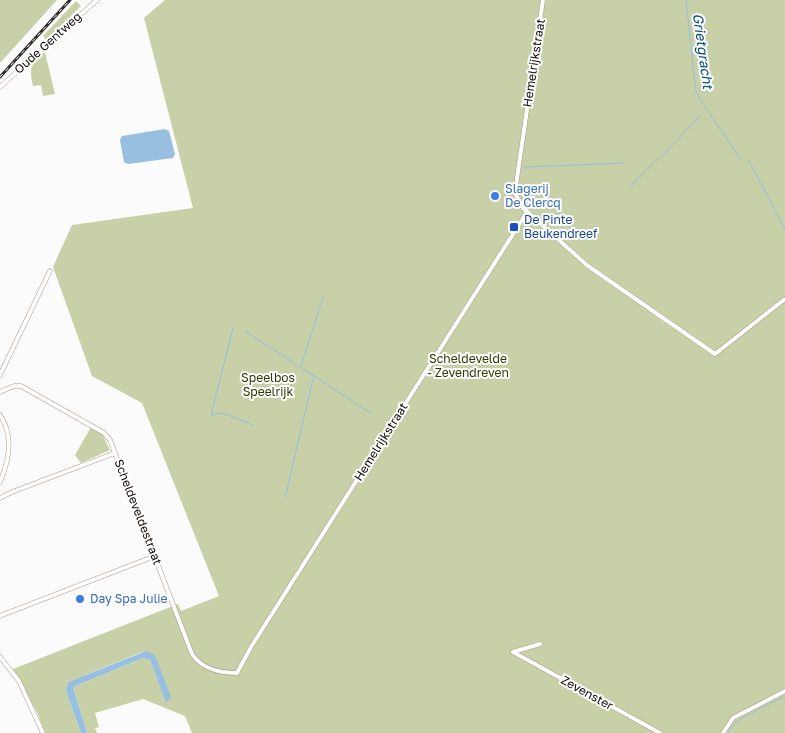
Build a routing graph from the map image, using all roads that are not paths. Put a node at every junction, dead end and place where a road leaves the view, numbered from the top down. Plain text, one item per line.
1 (97, 0) edge
2 (543, 0) edge
3 (0, 87) edge
4 (527, 212) junction
5 (50, 271) dead end
6 (785, 299) edge
7 (0, 375) edge
8 (0, 392) edge
9 (0, 416) edge
10 (115, 453) junction
11 (0, 482) edge
12 (0, 498) edge
13 (155, 556) junction
14 (0, 616) edge
15 (540, 644) dead end
16 (0, 657) edge
17 (237, 673) joint
18 (785, 691) edge
19 (43, 733) edge
20 (660, 733) edge
21 (723, 733) edge

1 - 3 street, Oude Gentweg
2 - 4 street, Hemelrijkstraat
4 - 6 street, Hemelrijkstraat
4 - 17 street, Hemelrijkstraat
5 - 7 street
8 - 10 street, Scheldeveldestraat
9 - 11 street
10 - 12 street
10 - 13 street, Scheldeveldestraat
13 - 14 street
13 - 17 street, Scheldeveldestraat
15 - 20 street, Zevenster
16 - 19 street
18 - 21 street

